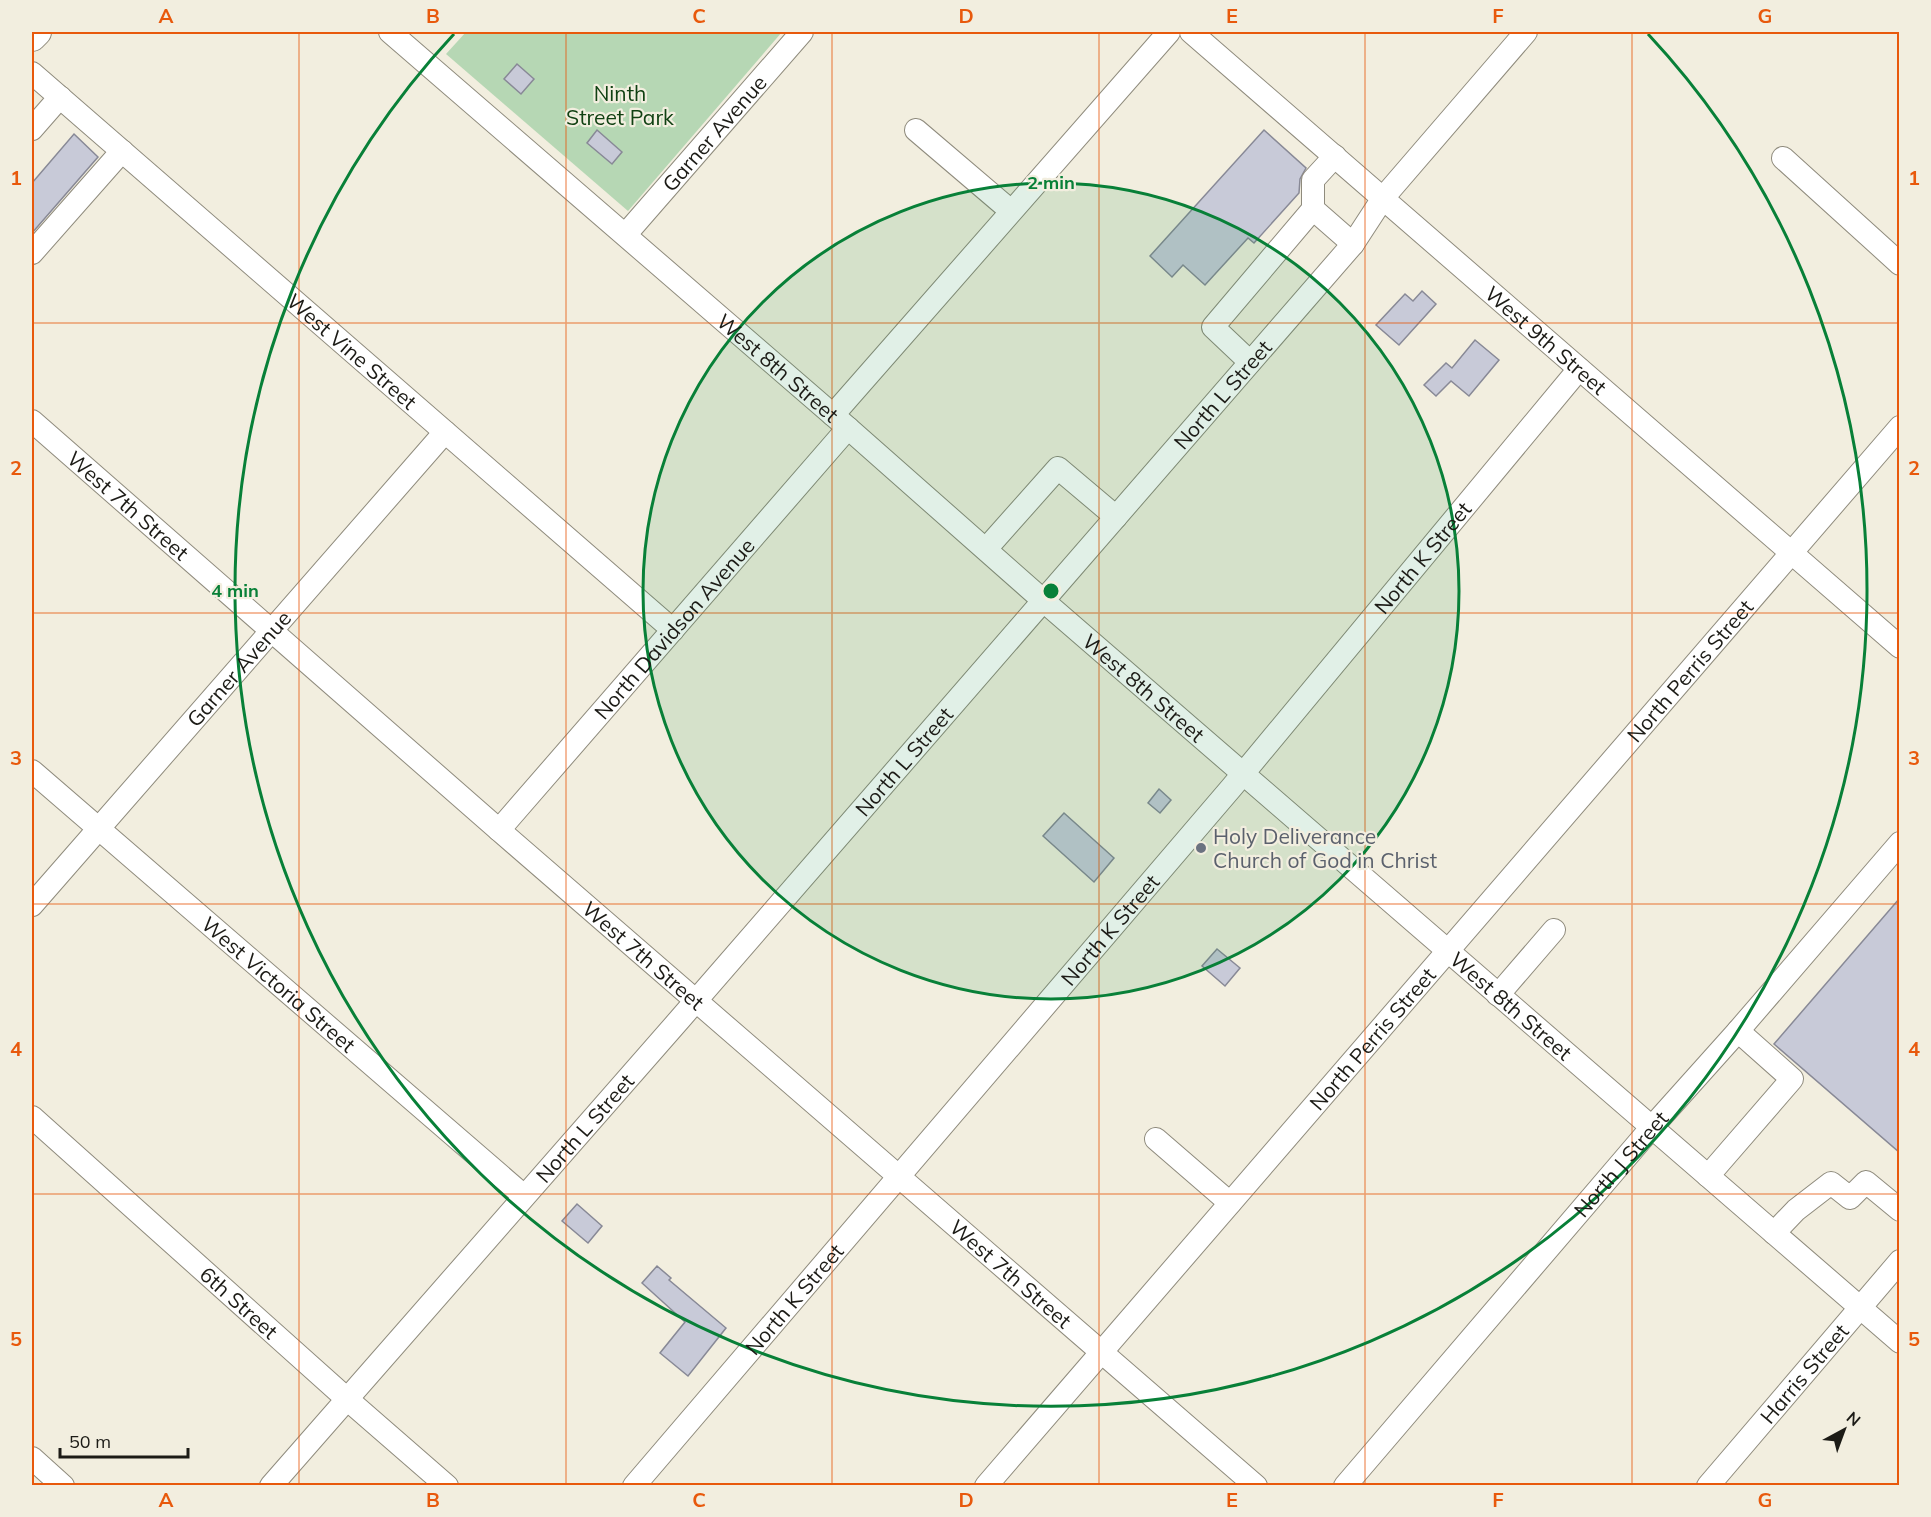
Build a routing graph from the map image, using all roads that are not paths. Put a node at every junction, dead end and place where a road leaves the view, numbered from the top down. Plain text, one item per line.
1 (37, 32) edge
2 (390, 32) edge
3 (802, 32) edge
4 (1169, 32) edge
5 (1526, 32) edge
6 (1204, 35) edge
7 (32, 37) edge
8 (32, 73) edge
9 (60, 97) junction
10 (32, 129) edge
11 (916, 130) dead end
12 (122, 151) junction
13 (1335, 156) junction
14 (1783, 158) dead end
15 (1383, 198) junction
16 (1313, 209) junction
17 (1011, 211) junction
18 (626, 234) junction
19 (1353, 244) junction
20 (32, 253) edge
21 (1899, 264) edge
22 (1250, 362) junction
23 (1579, 369) junction
24 (32, 420) edge
25 (841, 421) junction
26 (1899, 427) edge
27 (445, 432) junction
28 (1116, 517) junction
29 (986, 549) junction
30 (1791, 552) junction
31 (1043, 600) junction
32 (673, 630) junction
33 (271, 631) junction
34 (1899, 647) edge
35 (32, 771) edge
36 (1244, 774) junction
37 (98, 828) junction
38 (499, 830) junction
39 (1899, 843) edge
40 (32, 905) edge
41 (1554, 930) dead end
42 (1447, 950) junction
43 (1498, 994) junction
44 (696, 1000) junction
45 (1738, 1031) junction
46 (32, 1117) edge
47 (1652, 1127) junction
48 (1156, 1138) dead end
49 (899, 1176) junction
50 (1707, 1176) junction
51 (524, 1196) junction
52 (1230, 1203) junction
53 (1899, 1210) edge
54 (1774, 1233) junction
55 (1899, 1261) edge
56 (1860, 1308) junction
57 (1899, 1342) edge
58 (1102, 1352) junction
59 (346, 1399) junction
60 (32, 1458) edge
61 (63, 1485) edge
62 (271, 1485) edge
63 (447, 1485) edge
64 (634, 1485) edge
65 (986, 1485) edge
66 (1256, 1485) edge
67 (1346, 1485) edge
68 (1708, 1485) edge

1 - 7 main road
2 - 18 street, West 8th Street
3 - 18 street, Garner Avenue
4 - 17 street, North Davidson Avenue
5 - 15 street, North L Street
6 - 13 street, West 9th Street
8 - 9 street, West Vine Street
9 - 10 street
9 - 12 street, West Vine Street
11 - 17 street
12 - 20 street
12 - 27 street, West Vine Street
13 - 15 street, West 9th Street
13 - 16 street
14 - 21 street
15 - 19 street, North L Street
15 - 23 street, West 9th Street
16 - 19 street
16 - 22 street
17 - 25 street, North Davidson Avenue
18 - 25 street, West 8th Street
19 - 22 street, North L Street
22 - 28 street, North L Street
23 - 30 street, West 9th Street
23 - 36 street, North K Street
24 - 33 street, West 7th Street
25 - 29 street, West 8th Street
25 - 32 street, North Davidson Avenue
26 - 30 street, North Perris Street
27 - 32 street, West Vine Street
27 - 33 street, Garner Avenue
28 - 29 street
28 - 31 street, North L Street
29 - 31 street, West 8th Street
30 - 34 street, West 9th Street
30 - 42 street, North Perris Street
31 - 36 street, West 8th Street
31 - 44 street, North L Street
32 - 38 street, North Davidson Avenue
33 - 37 street, Garner Avenue
33 - 38 street, West 7th Street
35 - 37 street, West Victoria Street
36 - 42 street, West 8th Street
36 - 49 street, North K Street
37 - 40 street, Garner Avenue
37 - 51 street, West Victoria Street
38 - 44 street, West 7th Street
39 - 45 street, North J Street
41 - 43 street
42 - 43 street, West 8th Street
42 - 52 street, North Perris Street
43 - 47 street, West 8th Street
44 - 49 street, West 7th Street
44 - 51 street, North L Street
45 - 47 street, North J Street
45 - 50 street
46 - 59 street, 6th Street
47 - 50 street, West 8th Street
47 - 67 street, North J Street
48 - 52 street
49 - 58 street, West 7th Street
49 - 64 street, North K Street
50 - 54 street, West 8th Street
51 - 59 street, North L Street
52 - 58 street, North Perris Street
53 - 54 street
54 - 56 street, West 8th Street
55 - 56 street, Harris Street
56 - 57 street, West 8th Street
56 - 68 street, Harris Street
58 - 65 street, North Perris Street
58 - 66 street, West 7th Street
59 - 62 street, North L Street
59 - 63 street, 6th Street
60 - 61 street

